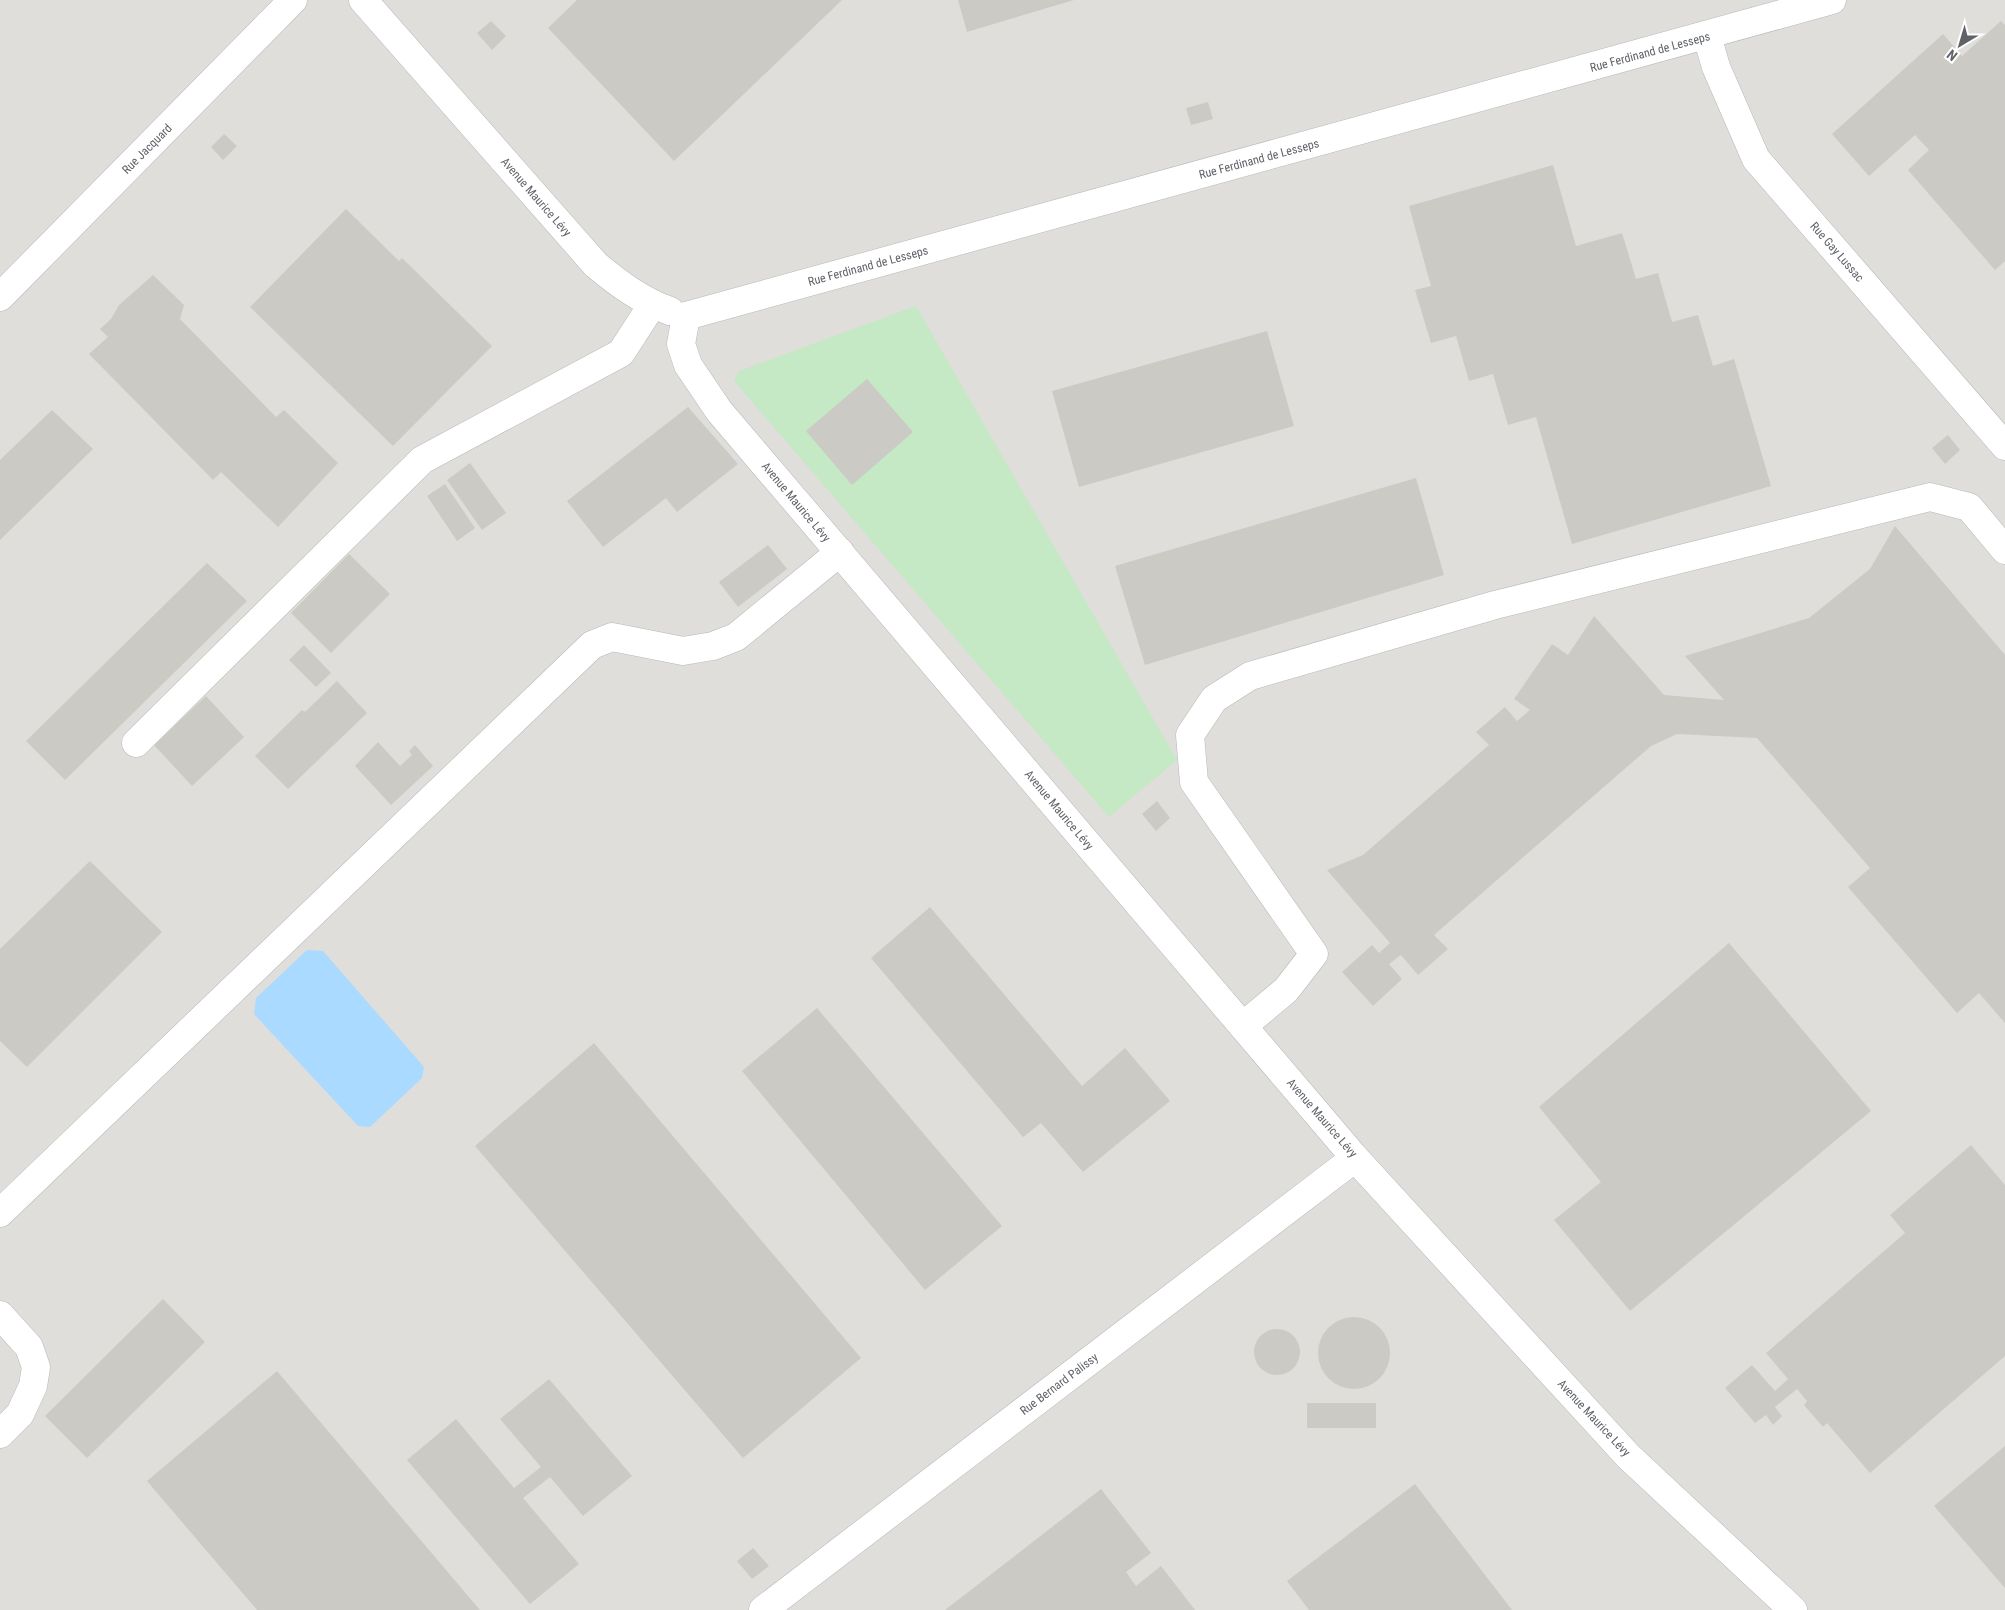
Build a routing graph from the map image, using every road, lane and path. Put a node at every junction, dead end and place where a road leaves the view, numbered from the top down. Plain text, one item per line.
1 (293, 0) edge
2 (364, 0) edge
3 (1832, 0) edge
4 (1707, 36) junction
5 (0, 297) edge
6 (652, 305) junction
7 (686, 316) junction
8 (2005, 446) edge
9 (2005, 550) edge
10 (840, 552) junction
11 (136, 743) dead end
12 (1243, 1026) junction
13 (1356, 1158) junction
14 (0, 1213) edge
15 (0, 1315) edge
16 (0, 1434) edge
17 (763, 1610) edge
18 (1793, 1610) edge

1 - 5 street, Rue Jacquard
2 - 6 street, Avenue Maurice Lévy
3 - 4 street, Rue Ferdinand de Lesseps
4 - 7 street, Rue Ferdinand de Lesseps
4 - 8 street, Rue Gay Lussac
6 - 7 street, Avenue Maurice Lévy
6 - 11 street
7 - 10 street, Avenue Maurice Lévy
9 - 12 street
10 - 12 street, Avenue Maurice Lévy
10 - 14 street
12 - 13 street, Avenue Maurice Lévy
13 - 17 street, Rue Bernard Palissy
13 - 18 street, Avenue Maurice Lévy
15 - 16 street

